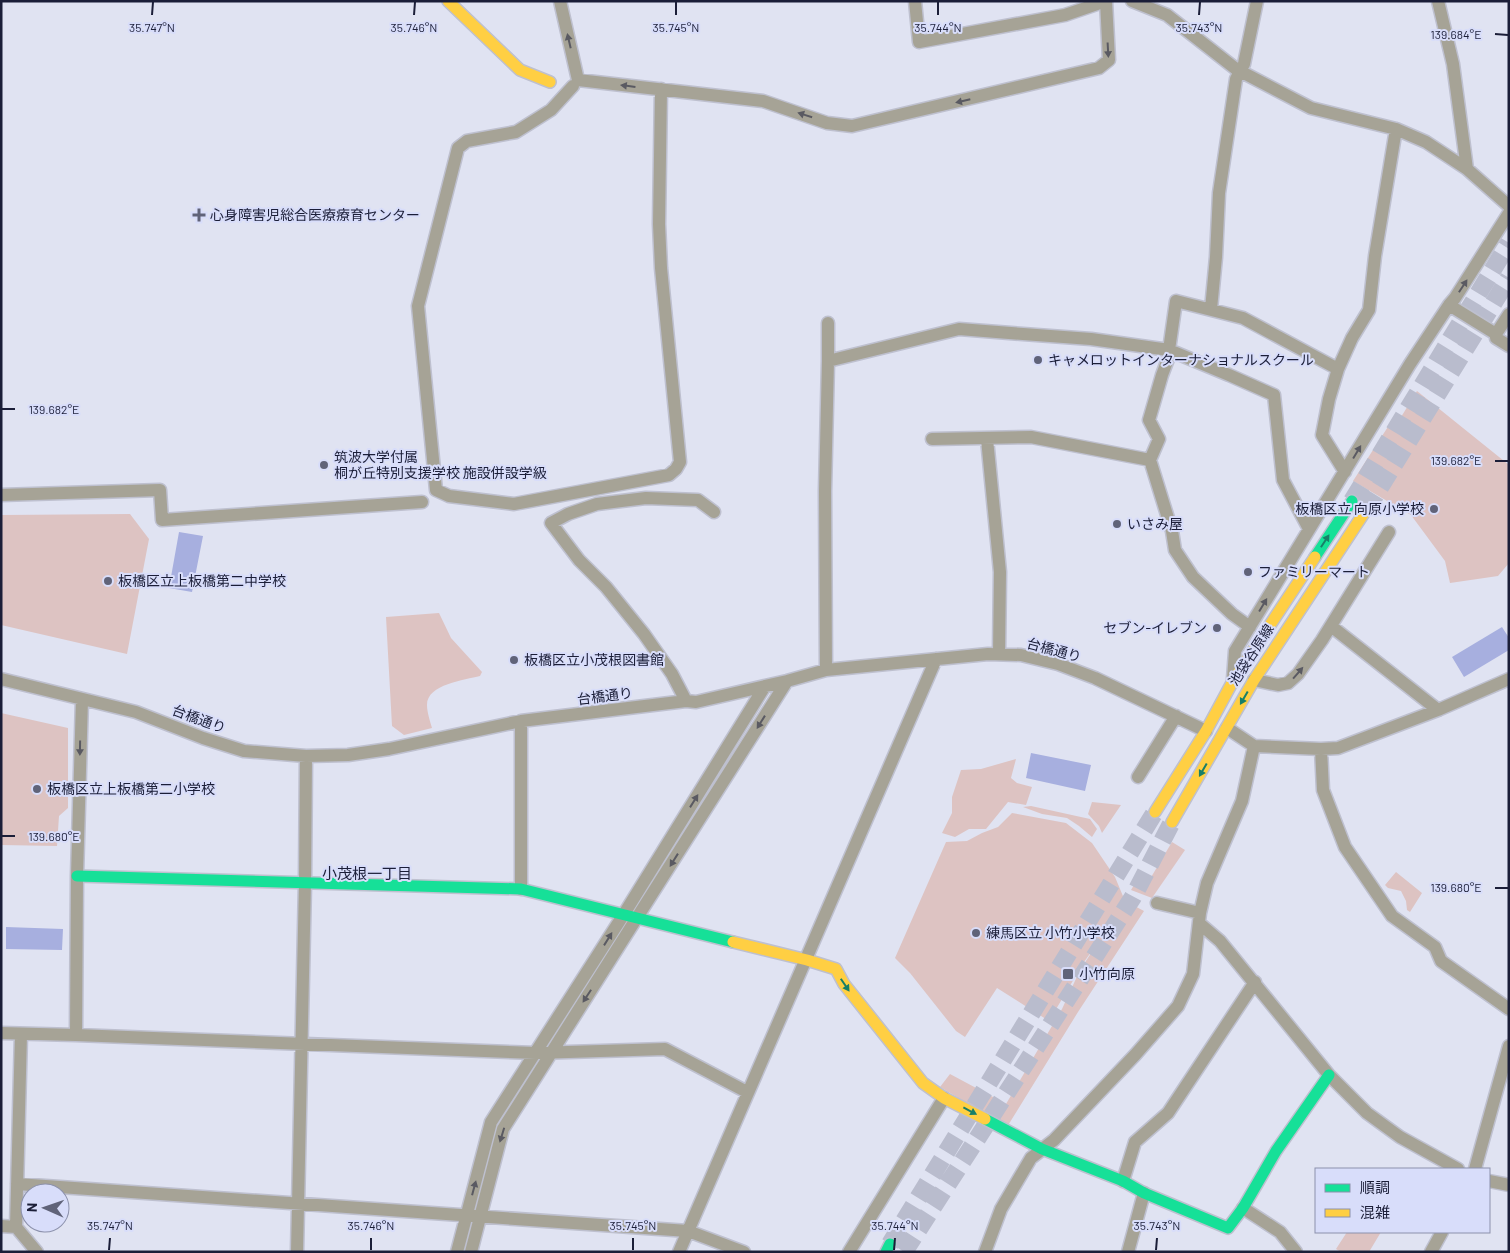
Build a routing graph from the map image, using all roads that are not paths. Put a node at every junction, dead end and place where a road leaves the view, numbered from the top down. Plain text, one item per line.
1 (448, 1) edge
2 (560, 1) edge
3 (915, 1) edge
4 (1102, 1) edge
5 (1106, 1) edge
6 (1132, 1) edge
7 (1257, 1) edge
8 (1438, 1) edge
9 (1240, 71) junction
10 (550, 82) joint
11 (575, 83) junction
12 (662, 90) junction
13 (1396, 128) junction
14 (1466, 168) junction
15 (1509, 206) edge
16 (1509, 213) edge
17 (1449, 305) junction
18 (1211, 309) junction
19 (1509, 314) edge
20 (828, 323) dead end
21 (1496, 334) junction
22 (1509, 346) edge
23 (1170, 351) junction
24 (828, 361) junction
25 (1338, 368) junction
26 (932, 439) dead end
27 (988, 439) junction
28 (1150, 460) junction
29 (1345, 472) junction
30 (1, 495) edge
31 (1352, 501) tunnel mouth
32 (422, 502) dead end
33 (1366, 510) tunnel mouth
34 (714, 512) dead end
35 (1309, 529) junction
36 (1390, 532) dead end
37 (1331, 626) junction
38 (1250, 627) junction
39 (999, 654) junction
40 (936, 659) junction
41 (826, 670) junction
42 (1, 679) edge
43 (1509, 679) edge
44 (1254, 680) junction
45 (787, 681) junction
46 (1233, 681) junction
47 (765, 686) junction
48 (82, 699) junction
49 (686, 702) junction
50 (1438, 710) junction
51 (1176, 716) junction
52 (521, 721) junction
53 (1227, 728) junction
54 (1206, 730) junction
55 (1254, 746) junction
56 (1321, 749) junction
57 (306, 756) junction
58 (1138, 777) dead end
59 (1155, 812) tunnel mouth
60 (1172, 822) tunnel mouth
61 (77, 876) junction
62 (306, 884) junction
63 (521, 890) junction
64 (1157, 903) dead end
65 (624, 914) junction
66 (638, 918) junction
67 (1200, 918) junction
68 (807, 960) junction
69 (1255, 982) junction
70 (1509, 1009) edge
71 (1, 1033) edge
72 (21, 1034) junction
73 (76, 1035) junction
74 (302, 1043) junction
75 (1509, 1046) edge
76 (551, 1051) junction
77 (536, 1053) junction
78 (1329, 1075) junction
79 (747, 1092) junction
80 (944, 1098) junction
81 (1042, 1150) junction
82 (1456, 1168) edge
83 (1475, 1168) edge
84 (1122, 1181) junction
85 (1490, 1181) edge
86 (17, 1184) junction
87 (1509, 1185) edge
88 (1144, 1193) junction
89 (298, 1203) junction
90 (1242, 1208) junction
91 (466, 1214) junction
92 (480, 1216) junction
93 (1, 1226) edge
94 (16, 1226) junction
95 (688, 1231) junction
96 (1441, 1233) edge
97 (37, 1252) edge
98 (297, 1252) edge
99 (457, 1252) edge
100 (471, 1252) edge
101 (679, 1252) edge
102 (744, 1252) edge
103 (849, 1252) edge
104 (985, 1252) edge
105 (1128, 1252) edge
106 (1296, 1252) edge
107 (1431, 1252) edge

1 - 10 street
11 -> 2 street
3 - 4 street
5 -> 12 street
6 - 9 street
7 - 9 street
8 - 14 street
9 - 13 street
9 - 18 street
10 - 11 street
12 -> 11 street
11 - 12 street
13 - 14 street
13 - 25 street
14 - 15 street
17 -> 16 street
17 - 21 street
29 -> 17 street
18 - 23 street
18 - 25 street
19 - 21 street
20 - 24 street
21 - 22 street
23 - 24 street
23 - 28 street
23 - 35 street
24 - 41 street
25 - 29 street
26 - 27 street
27 - 28 street
27 - 39 street
28 - 38 street
29 - 35 street
30 - 32 street
46 -> 31 street, 池袋谷原線
33 - 44 street, 池袋谷原線
34 - 49 street
38 -> 35 street
36 - 37 street
44 -> 37 street
37 - 50 street
38 - 46 street
39 - 40 street, 台橋通り
39 - 51 street, 台橋通り
40 - 41 street, 台橋通り
40 - 68 street
41 - 45 street, 台橋通り
42 - 48 street, 台橋通り
43 - 50 street
44 -> 53 street, 池袋谷原線
45 - 47 street, 台橋通り
45 -> 66 street
46 - 54 street, 池袋谷原線
47 - 49 street, 台橋通り
65 -> 47 street
48 - 57 street, 台橋通り
48 -> 61 street
49 - 52 street, 台橋通り
50 - 56 street
51 - 54 street, 台橋通り
51 - 58 street
52 - 57 street, 台橋通り
52 - 63 street
53 - 55 street
53 -> 60 street, 池袋谷原線
54 - 59 street, 池袋谷原線
55 - 56 street
55 - 67 street
56 - 70 street
57 - 62 street
61 - 62 street
61 - 73 street
62 - 63 street
62 - 74 street
63 - 65 street
64 - 67 street
65 - 66 street
77 -> 65 street
66 - 68 street
66 -> 76 street
67 - 69 street
67 - 81 street
68 - 79 street
68 -> 80 street
69 - 78 street
69 - 84 street
71 - 72 street
72 - 73 street
72 - 86 street
73 - 74 street
74 - 77 street
74 - 89 street
75 - 83 street
76 - 77 street
76 - 79 street
76 -> 92 street
91 -> 77 street
78 - 82 street
78 - 90 street
79 - 95 street
80 -> 81 street
80 - 103 street
81 - 84 street
81 - 104 street
84 - 88 street
85 - 87 street
86 - 89 street
86 - 94 street
88 - 90 street
88 - 105 street
89 - 91 street
89 - 98 street
90 - 106 street
91 - 92 street
91 - 99 street
92 - 95 street
92 - 100 street
93 - 94 street
94 - 97 street
95 - 101 street
95 - 102 street
96 - 107 street

